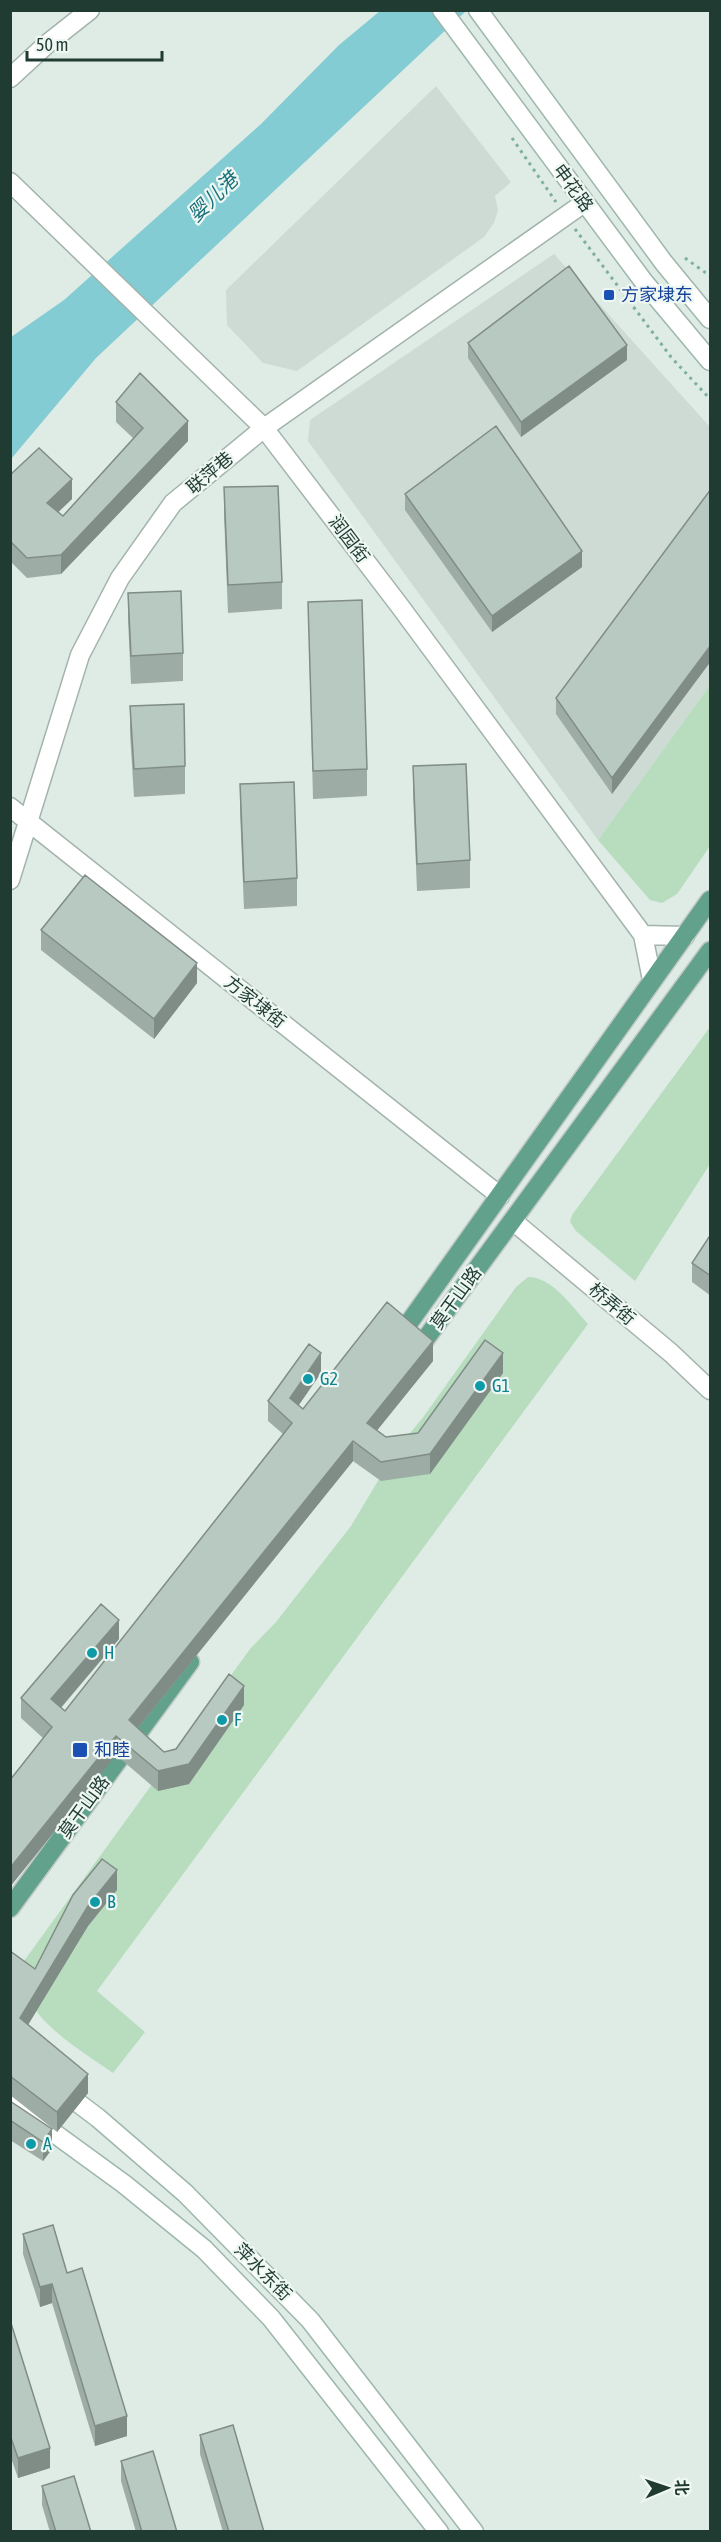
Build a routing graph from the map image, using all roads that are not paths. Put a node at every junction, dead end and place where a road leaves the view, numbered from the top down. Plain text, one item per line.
1 (90, 10) edge
2 (442, 10) edge
3 (482, 16) edge
4 (10, 78) edge
5 (10, 182) edge
6 (584, 203) junction
7 (711, 319) edge
8 (711, 361) edge
9 (264, 428) junction
10 (10, 807) edge
11 (27, 821) junction
12 (10, 880) edge
13 (711, 900) edge
14 (643, 936) junction
15 (685, 936) junction
16 (711, 951) edge
17 (652, 980) junction
18 (500, 1196) junction
19 (513, 1221) junction
20 (388, 1352) edge
21 (406, 1366) edge
22 (711, 1389) edge
23 (201, 1647) edge
24 (10, 1908) edge
25 (46, 2078) edge
26 (10, 2101) edge
27 (439, 2532) edge
28 (474, 2532) edge

1 - 4 street
2 - 6 street, 申花路
3 - 7 street, 申花路
5 - 9 street, 润园街
6 - 8 street, 申花路
6 - 9 street, 联萍巷
9 - 11 street, 联萍巷
9 - 14 street, 润园街
10 - 11 street, 方家埭街
11 - 12 street, 联萍巷
11 - 18 street, 方家埭街
13 - 15 main road, 莫干山路
14 - 15 street
14 - 17 street, 润园街
15 - 17 main road, 莫干山路
16 - 19 main road, 莫干山路
17 - 18 main road, 莫干山路
18 - 20 main road, 莫干山路
19 - 21 main road, 莫干山路
19 - 22 street, 桥弄街
23 - 24 main road, 莫干山路
25 - 28 street, 萍水东街
26 - 27 street, 萍水东街

